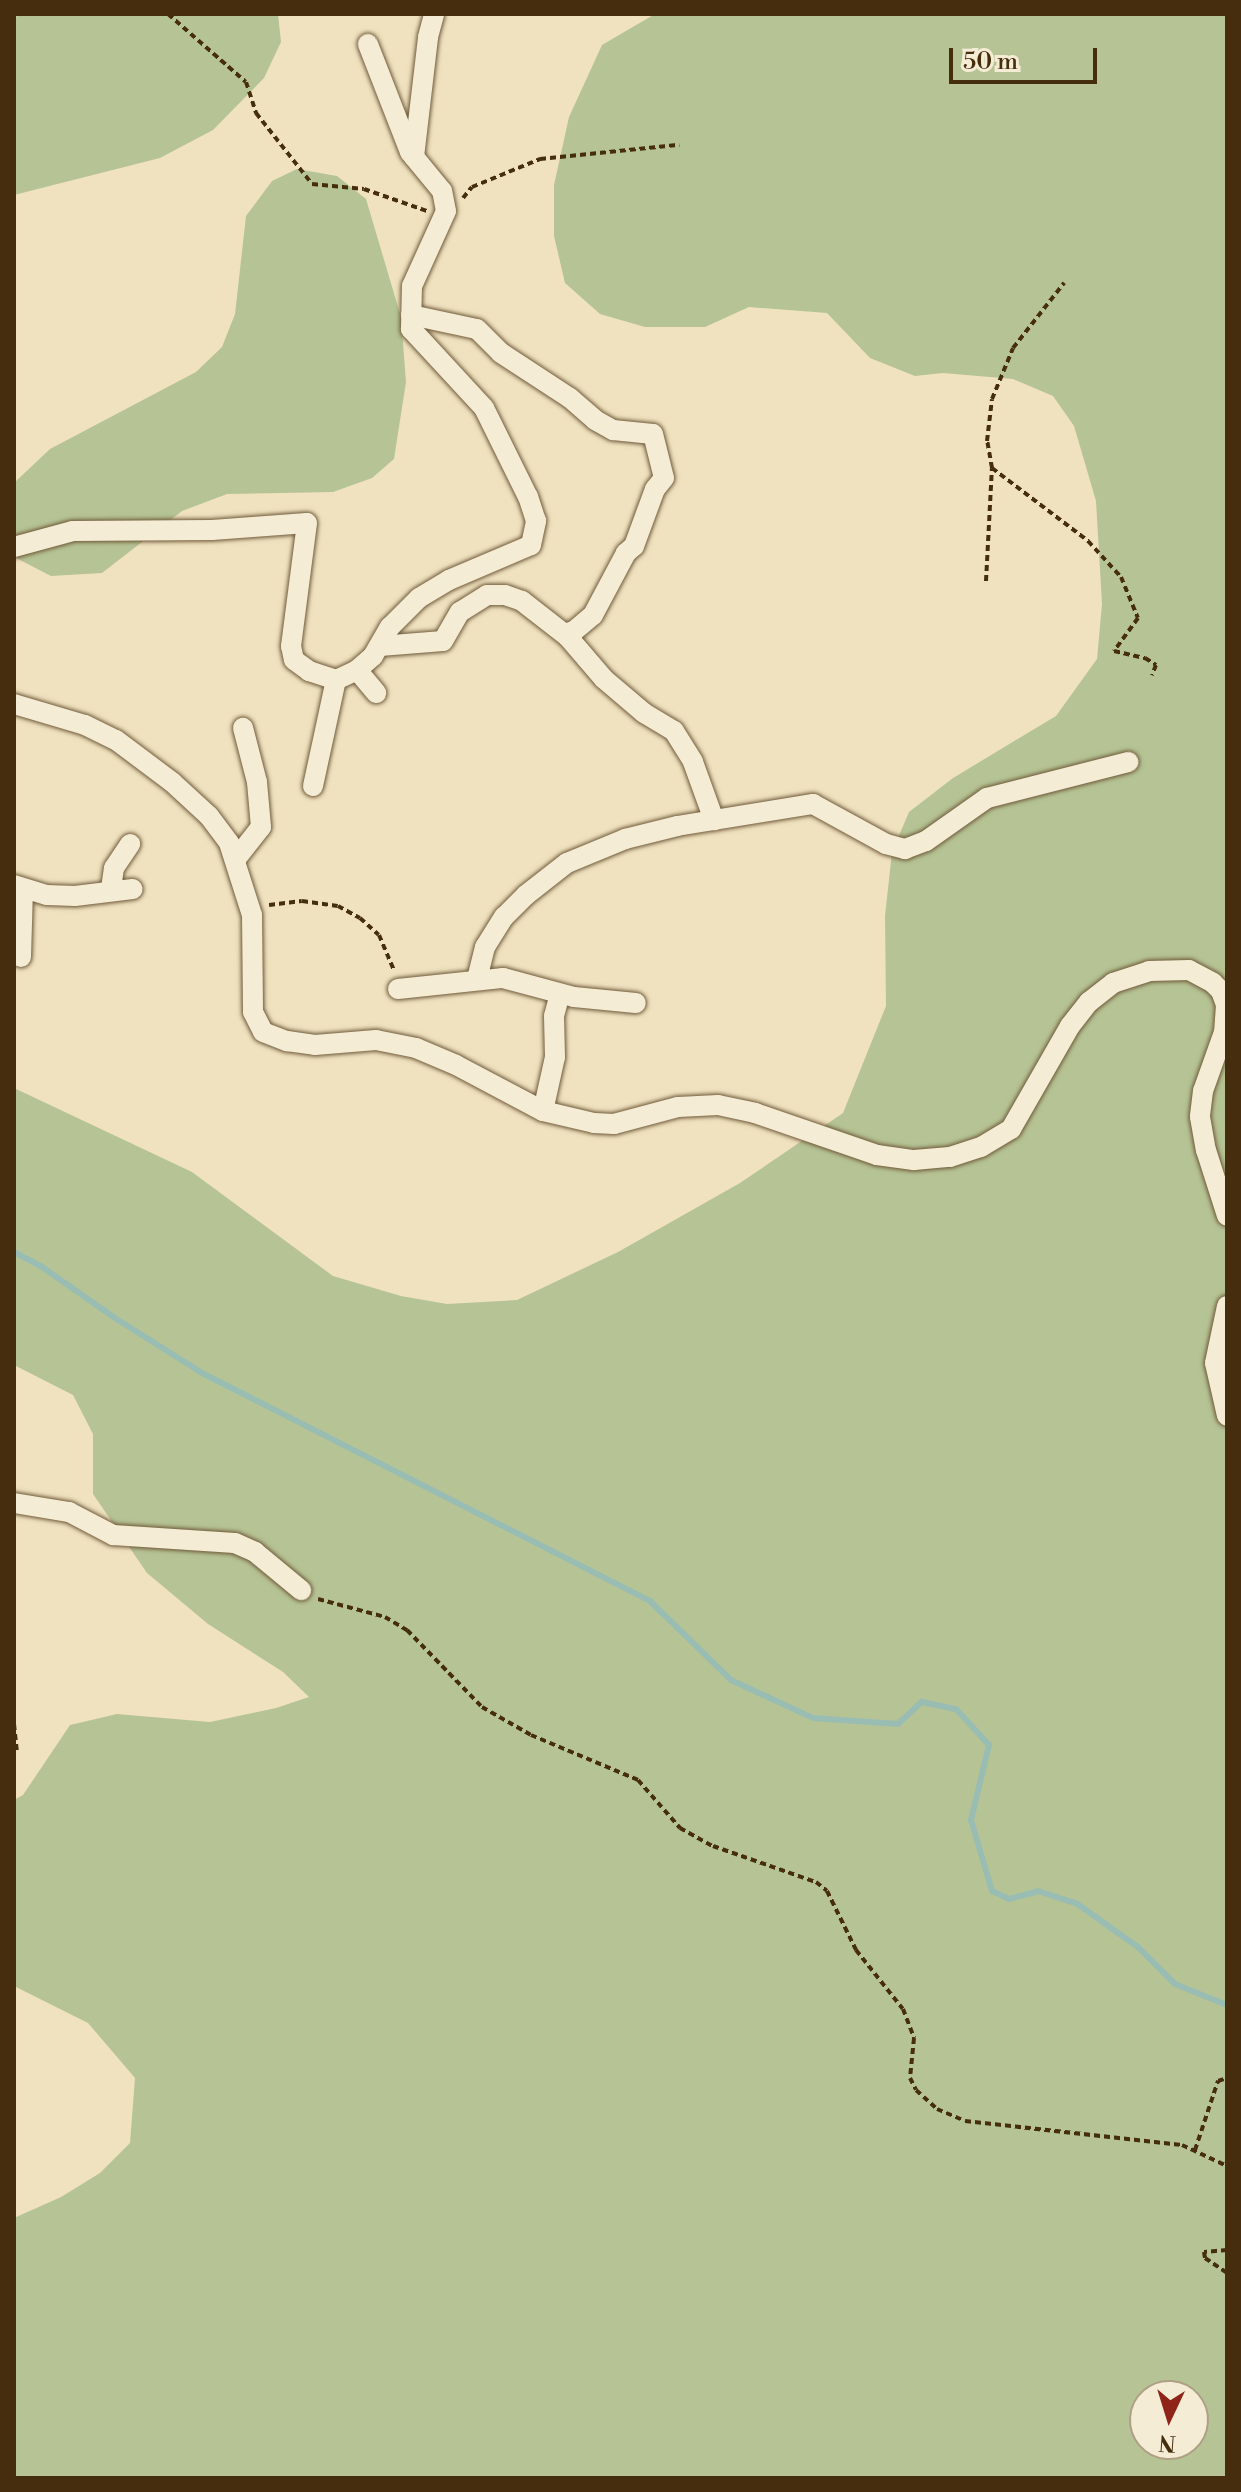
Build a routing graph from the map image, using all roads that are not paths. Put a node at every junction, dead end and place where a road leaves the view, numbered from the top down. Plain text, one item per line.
1 (434, 14) edge
2 (368, 44) dead end
3 (414, 157) junction
4 (411, 315) junction
5 (14, 547) edge
6 (564, 634) junction
7 (380, 646) junction
8 (357, 670) junction
9 (336, 680) junction
10 (376, 693) dead end
11 (14, 704) edge
12 (243, 728) dead end
13 (1128, 762) dead end
14 (313, 786) dead end
15 (714, 820) junction
16 (130, 844) dead end
17 (235, 860) junction
18 (18, 887) edge
19 (111, 889) junction
20 (133, 889) dead end
21 (21, 957) dead end
22 (477, 979) junction
23 (398, 989) road end
24 (560, 994) junction
25 (636, 1003) dead end
26 (543, 1111) junction
27 (1227, 1216) edge
28 (1227, 1306) edge
29 (1227, 1416) edge
30 (14, 1503) edge
31 (301, 1590) road end

1 - 3 street
2 - 3 street
3 - 4 street
4 - 6 street
4 - 7 street
5 - 9 street
6 - 7 street
6 - 15 street
7 - 8 street
8 - 9 street
8 - 10 street
9 - 14 street
11 - 17 street
12 - 17 street
13 - 15 street
15 - 22 street
16 - 19 street
17 - 26 street
18 - 19 street
18 - 21 street
19 - 20 street
22 - 23 street
22 - 24 street
24 - 25 street
24 - 26 street
26 - 27 street
28 - 29 street
30 - 31 street

